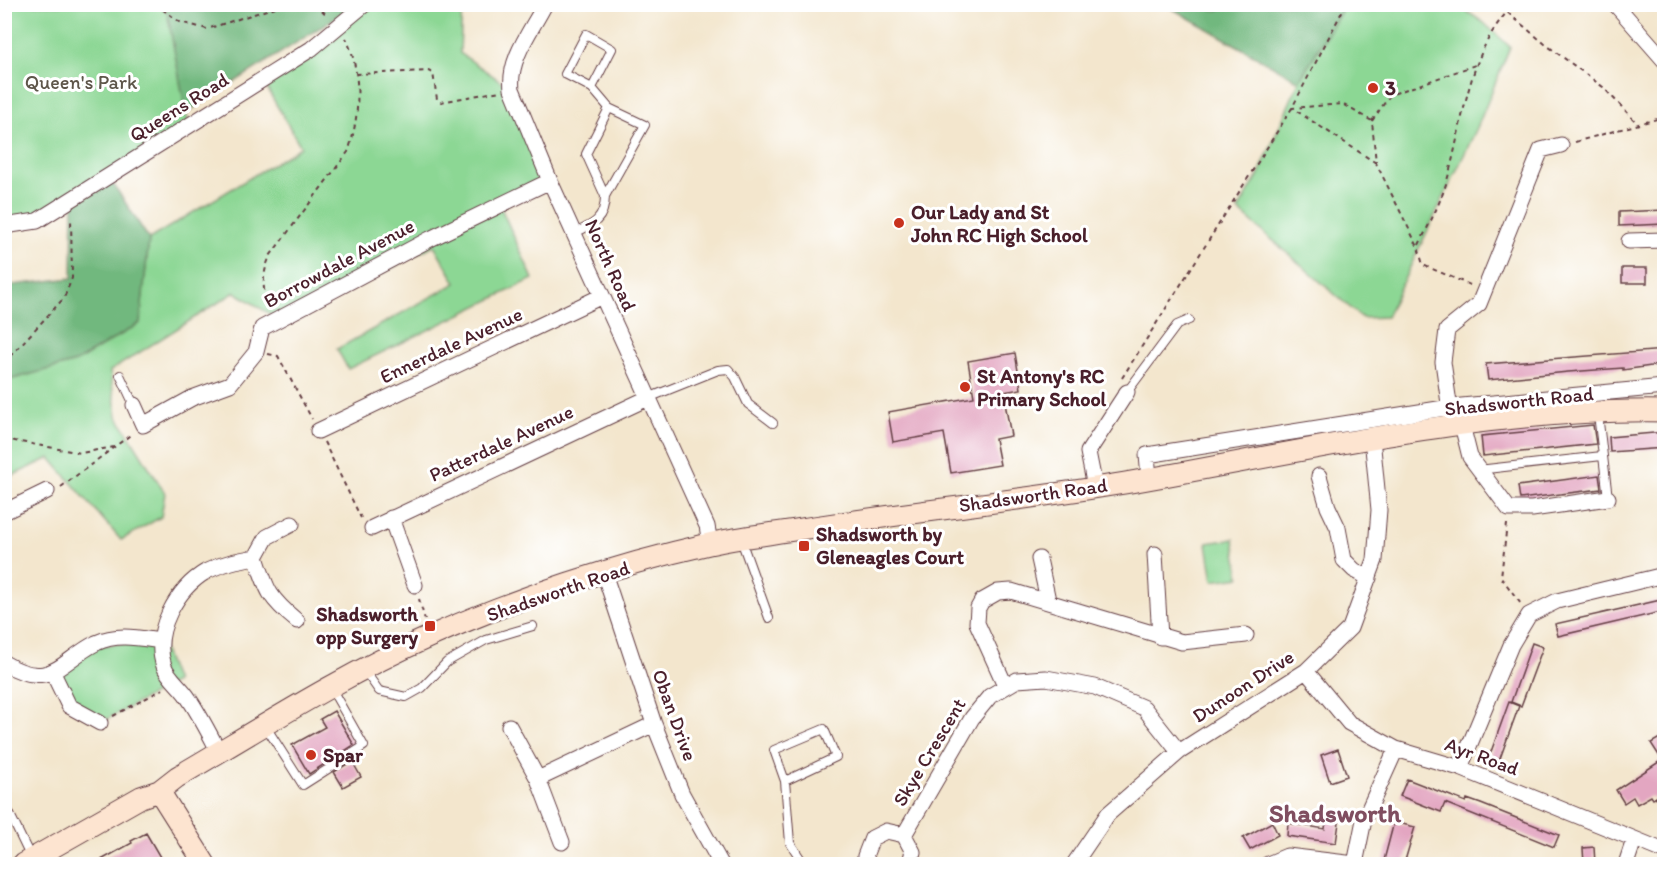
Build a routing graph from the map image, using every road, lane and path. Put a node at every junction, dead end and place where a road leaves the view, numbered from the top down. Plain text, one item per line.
1 (155, 4) edge
2 (285, 4) edge
3 (365, 4) edge
4 (545, 4) edge
5 (1346, 4) edge
6 (1508, 4) edge
7 (1615, 4) edge
8 (1507, 12) junction
9 (340, 26) junction
10 (1665, 60) edge
11 (1478, 64) junction
12 (356, 74) junction
13 (592, 88) junction
14 (512, 89) junction
15 (609, 108) junction
16 (1292, 108) junction
17 (1665, 117) edge
18 (1372, 121) junction
19 (1638, 124) junction
20 (1561, 146) joint
21 (1376, 163) junction
22 (550, 181) junction
23 (605, 196) junction
24 (73, 199) junction
25 (4, 225) edge
26 (574, 233) junction
27 (1665, 240) edge
28 (1629, 241) dead end
29 (1418, 247) junction
30 (1485, 290) junction
31 (602, 296) junction
32 (1190, 320) dead end
33 (272, 322) junction
34 (4, 363) edge
35 (120, 375) dead end
36 (1665, 387) edge
37 (1127, 392) junction
38 (648, 398) junction
39 (134, 405) joint
40 (1598, 410) junction
41 (1665, 411) edge
42 (1454, 420) junction
43 (773, 423) dead end
44 (142, 425) junction
45 (318, 431) dead end
46 (1372, 438) junction
47 (4, 439) edge
48 (117, 447) junction
49 (1602, 456) junction
50 (1478, 470) junction
51 (1319, 476) dead end
52 (1149, 478) junction
53 (1095, 487) junction
54 (47, 491) joint
55 (1608, 498) joint
56 (1509, 509) junction
57 (4, 512) edge
58 (391, 518) junction
59 (292, 524) dead end
60 (372, 528) dead end
61 (740, 538) junction
62 (710, 543) junction
63 (1155, 554) dead end
64 (256, 557) junction
65 (1039, 559) dead end
66 (604, 573) junction
67 (1665, 575) edge
68 (1369, 578) junction
69 (415, 585) joint
70 (1048, 600) junction
71 (1529, 615) junction
72 (770, 618) dead end
73 (297, 621) dead end
74 (533, 626) dead end
75 (1246, 635) dead end
76 (1160, 637) junction
77 (424, 639) junction
78 (160, 641) junction
79 (4, 663) edge
80 (364, 670) junction
81 (1306, 671) junction
82 (53, 673) junction
83 (176, 682) junction
84 (1005, 685) junction
85 (330, 688) junction
86 (100, 723) joint
87 (654, 724) junction
88 (265, 726) junction
89 (509, 726) dead end
90 (1396, 749) junction
91 (219, 752) junction
92 (1179, 752) junction
93 (1460, 768) junction
94 (538, 779) junction
95 (785, 781) junction
96 (159, 791) junction
97 (5, 804) edge
98 (904, 835) junction
99 (1634, 840) junction
100 (562, 842) dead end
101 (1665, 851) edge
102 (27, 862) edge
103 (205, 864) edge
104 (721, 864) edge
105 (804, 864) edge
106 (868, 864) edge
107 (909, 864) edge
108 (1074, 864) edge
109 (1268, 864) edge
110 (1355, 864) edge
111 (1626, 864) edge

1 - 2 path
3 - 9 street, Queens Road
4 - 14 street, North Road
5 - 16 path
6 - 8 path
7 - 10 street
8 - 11 path
8 - 19 path
9 - 12 path
9 - 24 street, Queens Road
11 - 18 path
11 - 29 path
12 - 14 path
12 - 33 path
13 - 13 lane
13 - 15 lane
14 - 22 street, North Road
15 - 23 lane
15 - 23 lane
16 - 18 path
16 - 21 path
16 - 37 path
17 - 19 path
18 - 21 path
19 - 20 path
20 - 30 street
21 - 29 path
22 - 26 street, North Road
22 - 33 street, Borrowdale Avenue
23 - 26 lane
24 - 25 street, Queens Road
24 - 34 path
26 - 31 street, North Road
27 - 28 street
29 - 30 path
30 - 42 street
31 - 38 street, North Road
31 - 45 street, Ennerdale Avenue
32 - 37 lane
33 - 44 street, Borrowdale Avenue
35 - 39 lane
36 - 42 street, Shadsworth Road
37 - 53 street
38 - 43 lane
38 - 58 street, Patterdale Avenue
38 - 62 street, North Road
39 - 44 street
40 - 41 main road, Shadsworth Road
40 - 42 main road, Shadsworth Road
40 - 49 lane
42 - 46 main road, Shadsworth Road
42 - 50 street
42 - 52 street, Shadsworth Road
44 - 48 path
46 - 52 main road, Shadsworth Road
46 - 68 street, Dunoon Drive
47 - 48 path
48 - 54 path
49 - 50 lane
49 - 55 lane
50 - 56 street
51 - 68 street
52 - 53 main road, Shadsworth Road
53 - 61 main road, Shadsworth Road
54 - 57 street
55 - 56 street
56 - 71 path
58 - 60 street, Patterdale Avenue
58 - 69 street
59 - 64 street
61 - 62 main road, Shadsworth Road
61 - 72 lane
62 - 66 main road, Shadsworth Road
63 - 76 street
64 - 73 street
64 - 78 street
65 - 70 street
66 - 77 main road, Shadsworth Road
66 - 87 street, Oban Drive
67 - 71 street
68 - 81 street, Dunoon Drive
69 - 77 path
70 - 76 street
70 - 84 street
71 - 93 street
74 - 80 lane
75 - 76 street
77 - 80 main road, Shadsworth Road
78 - 82 street
78 - 83 street
79 - 82 street
80 - 85 main road, Shadsworth Road
81 - 90 street, Ayr Road
81 - 92 street, Dunoon Drive
82 - 86 street
83 - 86 path
83 - 91 street
84 - 92 street, Skye Crescent
84 - 98 street, Skye Crescent
85 - 88 main road, Shadsworth Road
85 - 88 lane
87 - 94 street
87 - 104 street, Oban Drive
88 - 91 main road, Shadsworth Road
89 - 94 street
90 - 93 street, Ayr Road
90 - 110 street
91 - 96 main road, Shadsworth Road
92 - 108 street, Dunoon Drive
93 - 99 street, Ayr Road
94 - 100 street
95 - 95 lane
95 - 105 lane
96 - 102 main road, Shadsworth Road
96 - 103 main road
97 - 102 lane
98 - 106 street
98 - 107 street
99 - 101 street, Ayr Road
99 - 111 street
109 - 110 street

